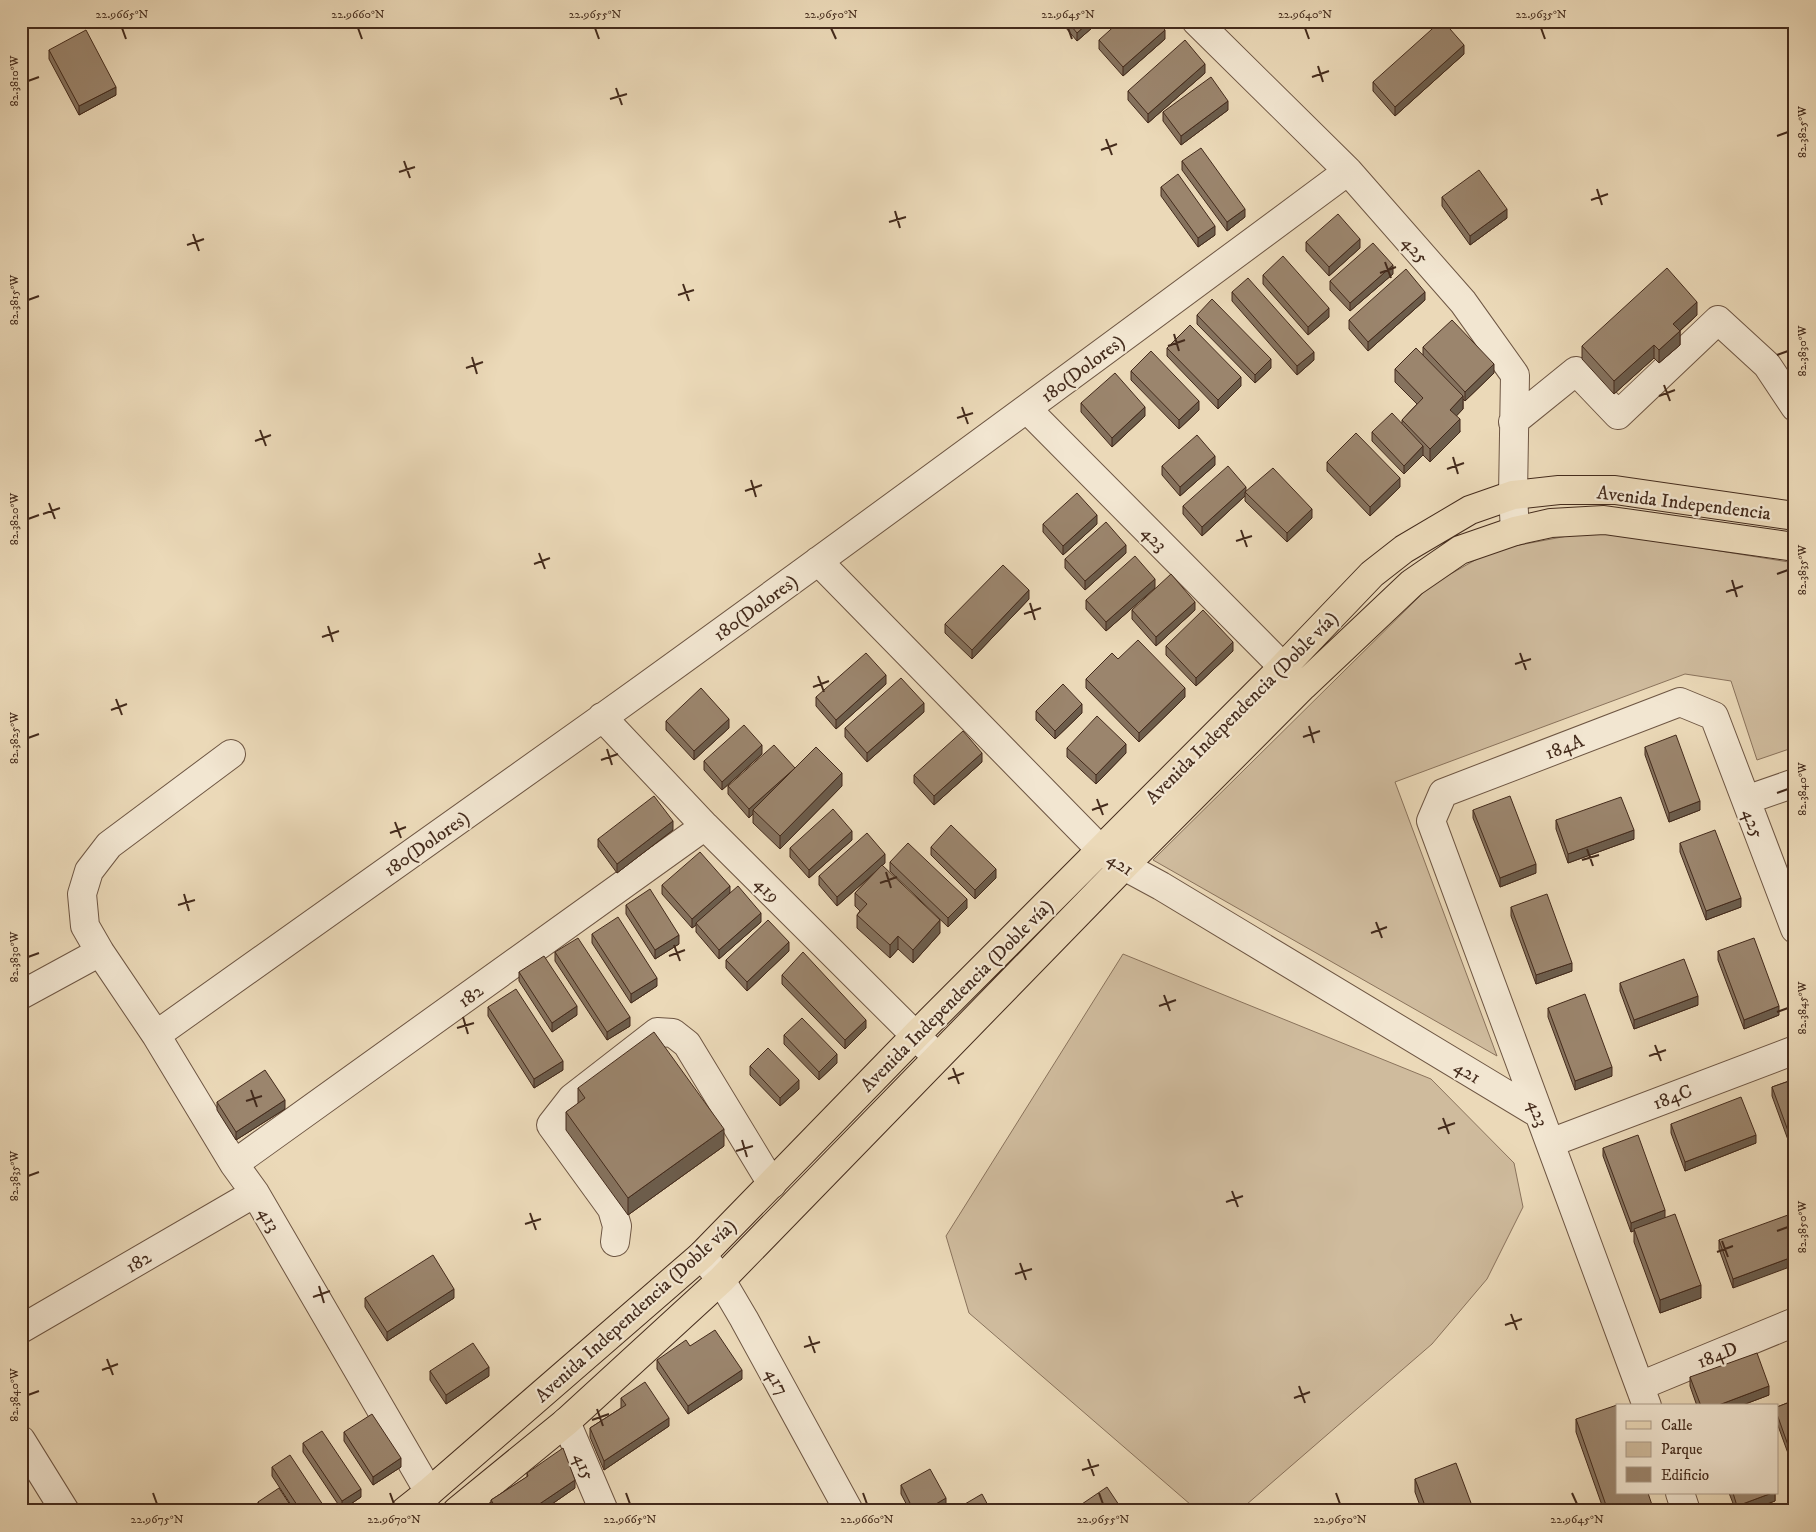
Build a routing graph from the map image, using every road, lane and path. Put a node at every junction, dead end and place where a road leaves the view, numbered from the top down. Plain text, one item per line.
1 (1196, 21) edge
2 (1348, 171) junction
3 (1795, 406) edge
4 (1027, 409) junction
5 (1513, 422) junction
6 (1513, 495) junction
7 (1795, 516) edge
8 (1515, 531) junction
9 (1795, 547) edge
10 (818, 561) junction
11 (1283, 667) junction
12 (1714, 716) joint
13 (602, 717) junction
14 (231, 754) dead end
15 (1795, 783) edge
16 (1746, 800) junction
17 (1431, 821) joint
18 (705, 826) junction
19 (1100, 849) junction
20 (1124, 866) junction
21 (1795, 929) edge
22 (100, 952) junction
23 (21, 995) edge
24 (916, 1035) junction
25 (156, 1036) junction
26 (1795, 1050) edge
27 (937, 1057) junction
28 (1540, 1114) junction
29 (1550, 1143) junction
30 (234, 1164) junction
31 (772, 1184) junction
32 (255, 1193) junction
33 (614, 1242) dead end
34 (702, 1255) junction
35 (721, 1280) junction
36 (1795, 1322) edge
37 (21, 1329) edge
38 (1643, 1396) edge
39 (566, 1422) junction
40 (21, 1440) edge
41 (1680, 1494) edge
42 (431, 1502) edge
43 (64, 1511) edge
44 (405, 1511) edge
45 (457, 1511) edge
46 (604, 1511) edge
47 (850, 1511) edge
48 (1686, 1511) edge

1 - 2 street, 425
2 - 4 street, 180(Dolores)
2 - 5 street, 425
3 - 5 street
4 - 10 street, 180(Dolores)
4 - 11 street, 423
5 - 6 street, 425
6 - 7 main road, Avenida Independencia
6 - 8 street, 425
6 - 11 main road, Avenida Independencia (Doble vía)
8 - 9 main road, Avenida Independencia
8 - 20 main road, Avenida Independencia (Doble vía)
10 - 13 street, 180(Dolores)
10 - 19 street, 421
11 - 19 main road, Avenida Independencia (Doble vía)
12 - 16 street, 425
12 - 17 street, 184A
13 - 18 street, 419
13 - 25 street, 180(Dolores)
14 - 22 street, 413
15 - 16 street
16 - 21 street, 425
17 - 28 street, 423
18 - 24 street, 419
18 - 30 street, 182
19 - 20 street, 421
19 - 24 main road, Avenida Independencia (Doble vía)
20 - 27 main road, Avenida Independencia (Doble vía)
20 - 28 street, 421
22 - 23 street
22 - 25 street, 413
24 - 27 street, 419
24 - 31 main road, Avenida Independencia (Doble vía)
25 - 30 street, 413
26 - 29 street, 184C
27 - 35 main road, Avenida Independencia (Doble vía)
28 - 29 street, 423
29 - 38 street, 423
30 - 32 street, 413
31 - 33 street
31 - 34 main road, Avenida Independencia (Doble vía)
32 - 37 street, 182
32 - 42 street, 413
34 - 35 street, 417
34 - 42 main road, Avenida Independencia (Doble vía)
35 - 39 main road, Avenida Independencia (Doble vía)
35 - 47 street, 417
36 - 38 street, 184D
39 - 45 main road, Avenida Independencia (Doble vía)
39 - 46 street, 415
40 - 43 street
41 - 48 street
42 - 44 main road, Avenida Independencia (Doble vía)

